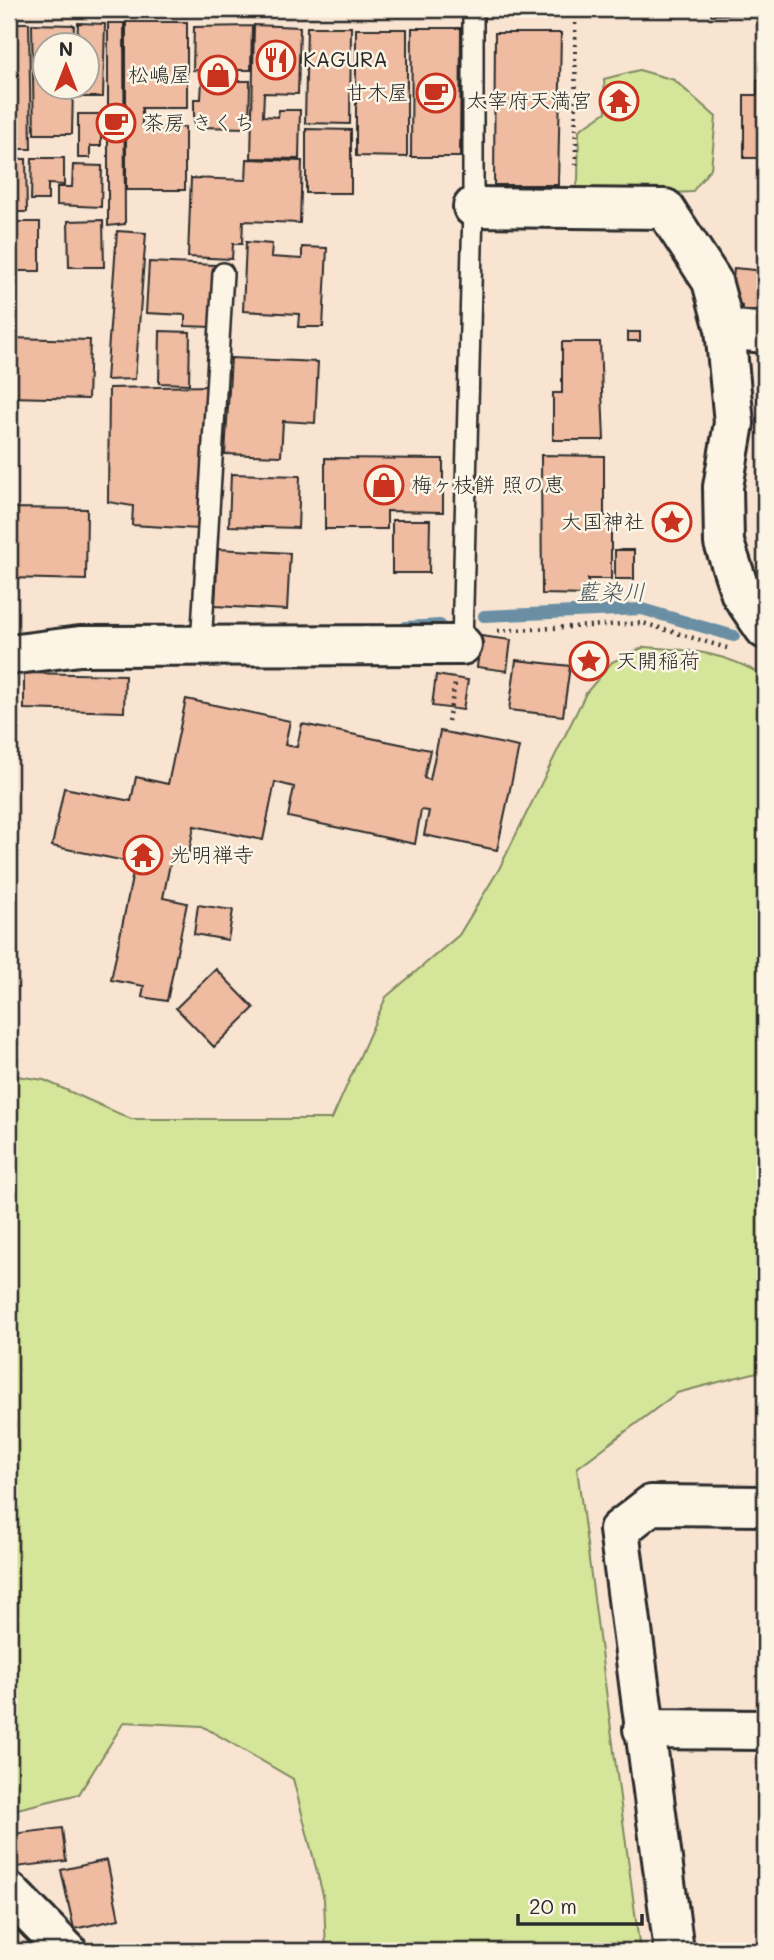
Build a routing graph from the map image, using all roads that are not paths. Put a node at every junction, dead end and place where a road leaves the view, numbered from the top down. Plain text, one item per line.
1 (473, 9) edge
2 (473, 207) junction
3 (223, 273) dead end
4 (725, 329) junction
5 (765, 333) edge
6 (765, 629) edge
7 (462, 639) joint
8 (201, 646) junction
9 (9, 655) edge
10 (765, 1506) edge
11 (643, 1729) junction
12 (765, 1730) edge
13 (9, 1892) edge
14 (67, 1951) edge
15 (674, 1951) edge

1 - 2 lane
2 - 4 street
2 - 7 lane
3 - 8 lane
4 - 5 street
4 - 6 street
7 - 8 street
8 - 9 street
10 - 11 street
11 - 12 street
11 - 15 street
13 - 14 street

